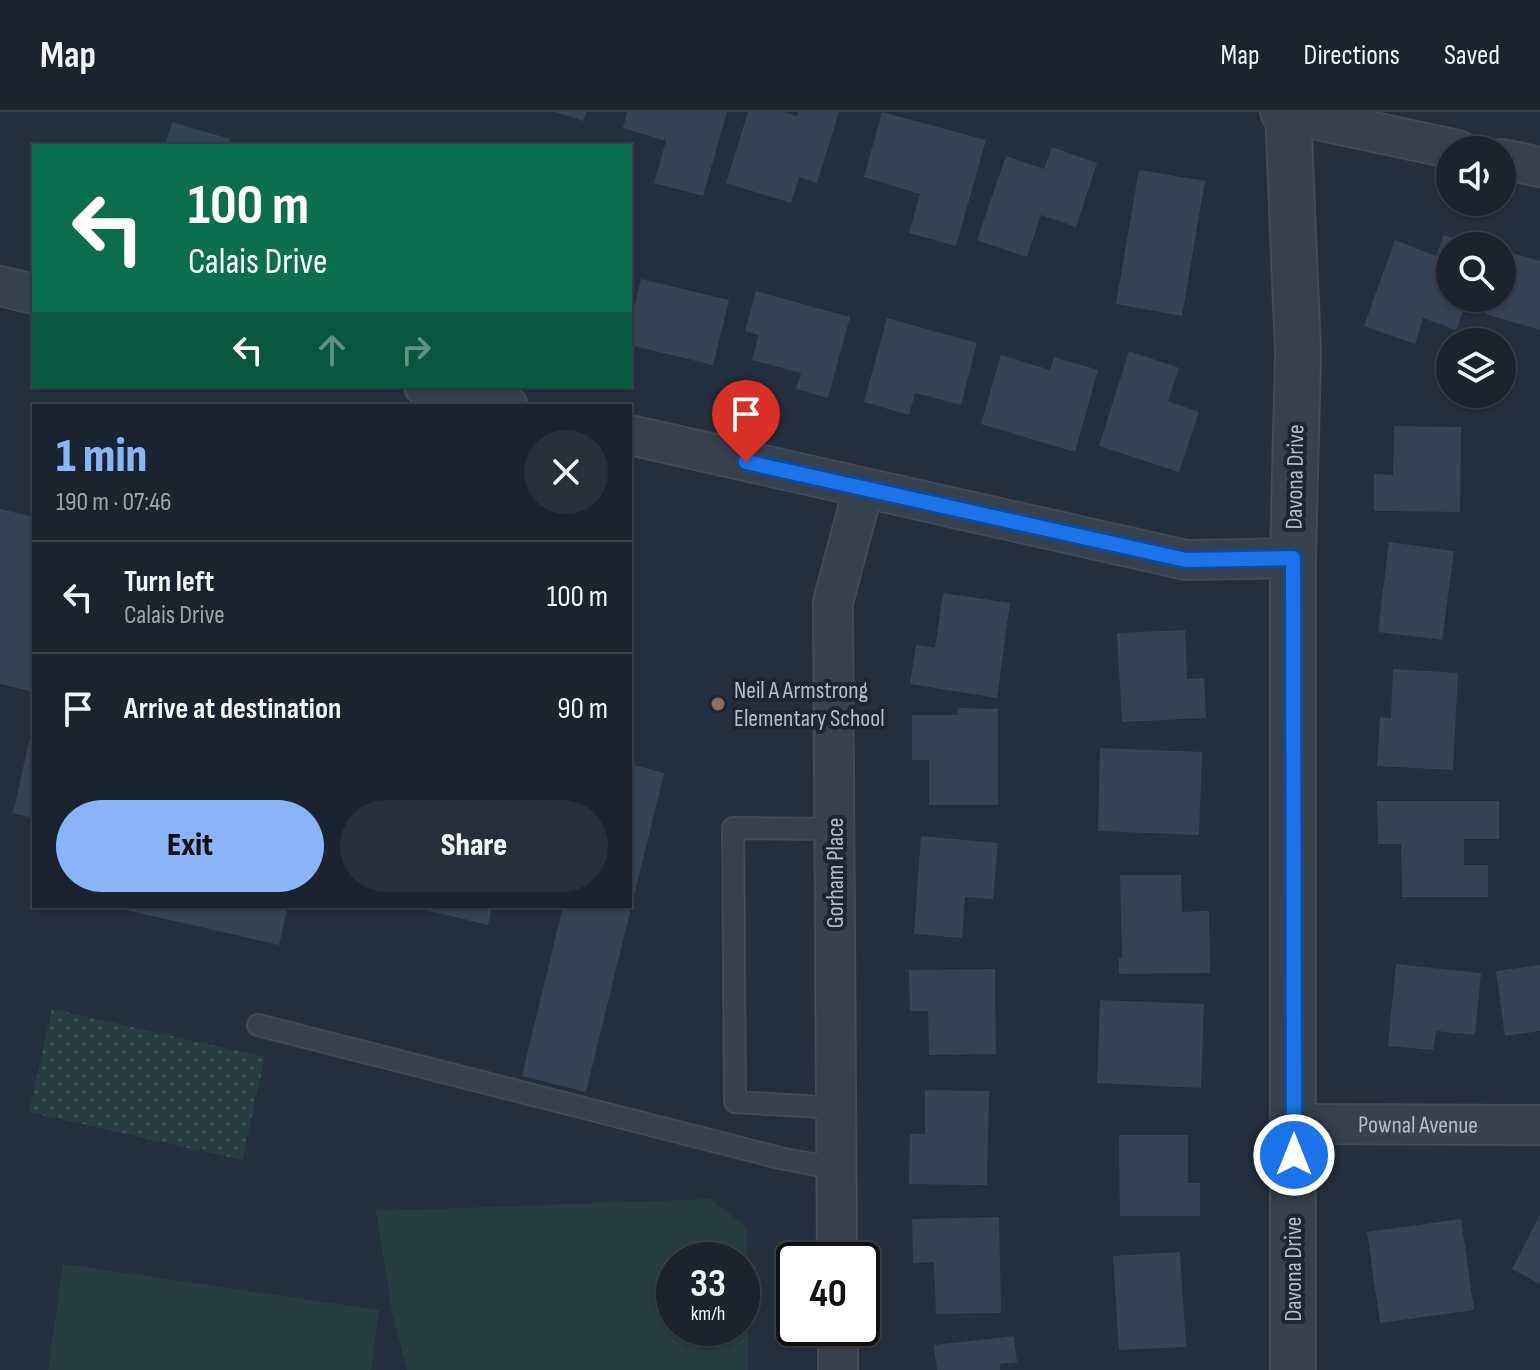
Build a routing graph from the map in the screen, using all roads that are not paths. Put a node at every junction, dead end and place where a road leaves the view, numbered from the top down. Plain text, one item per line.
1 (1285, 113) edge
2 (1436, 145) edge
3 (1516, 162) edge
4 (1540, 167) edge
5 (0, 286) edge
6 (32, 294) edge
7 (432, 388) edge
8 (500, 404) edge
9 (632, 435) edge
10 (863, 490) junction
11 (1293, 558) junction
12 (835, 829) junction
13 (258, 1025) dead end
14 (836, 1108) junction
15 (1294, 1124) junction
16 (1540, 1125) edge
17 (837, 1169) junction
18 (837, 1242) edge
19 (838, 1346) edge
20 (838, 1370) edge
21 (1293, 1370) edge

1 - 2 street
1 - 11 street, Davona Drive
3 - 4 street
5 - 6 street
7 - 8 street
9 - 10 street
10 - 11 street
10 - 12 street, Gorham Place
11 - 15 street, Davona Drive
12 - 14 street, Gorham Place
12 - 14 lane
13 - 17 lane
14 - 17 street, Gorham Place
15 - 16 street, Pownal Avenue
15 - 21 street, Davona Drive
17 - 18 street, Gorham Place
19 - 20 street

